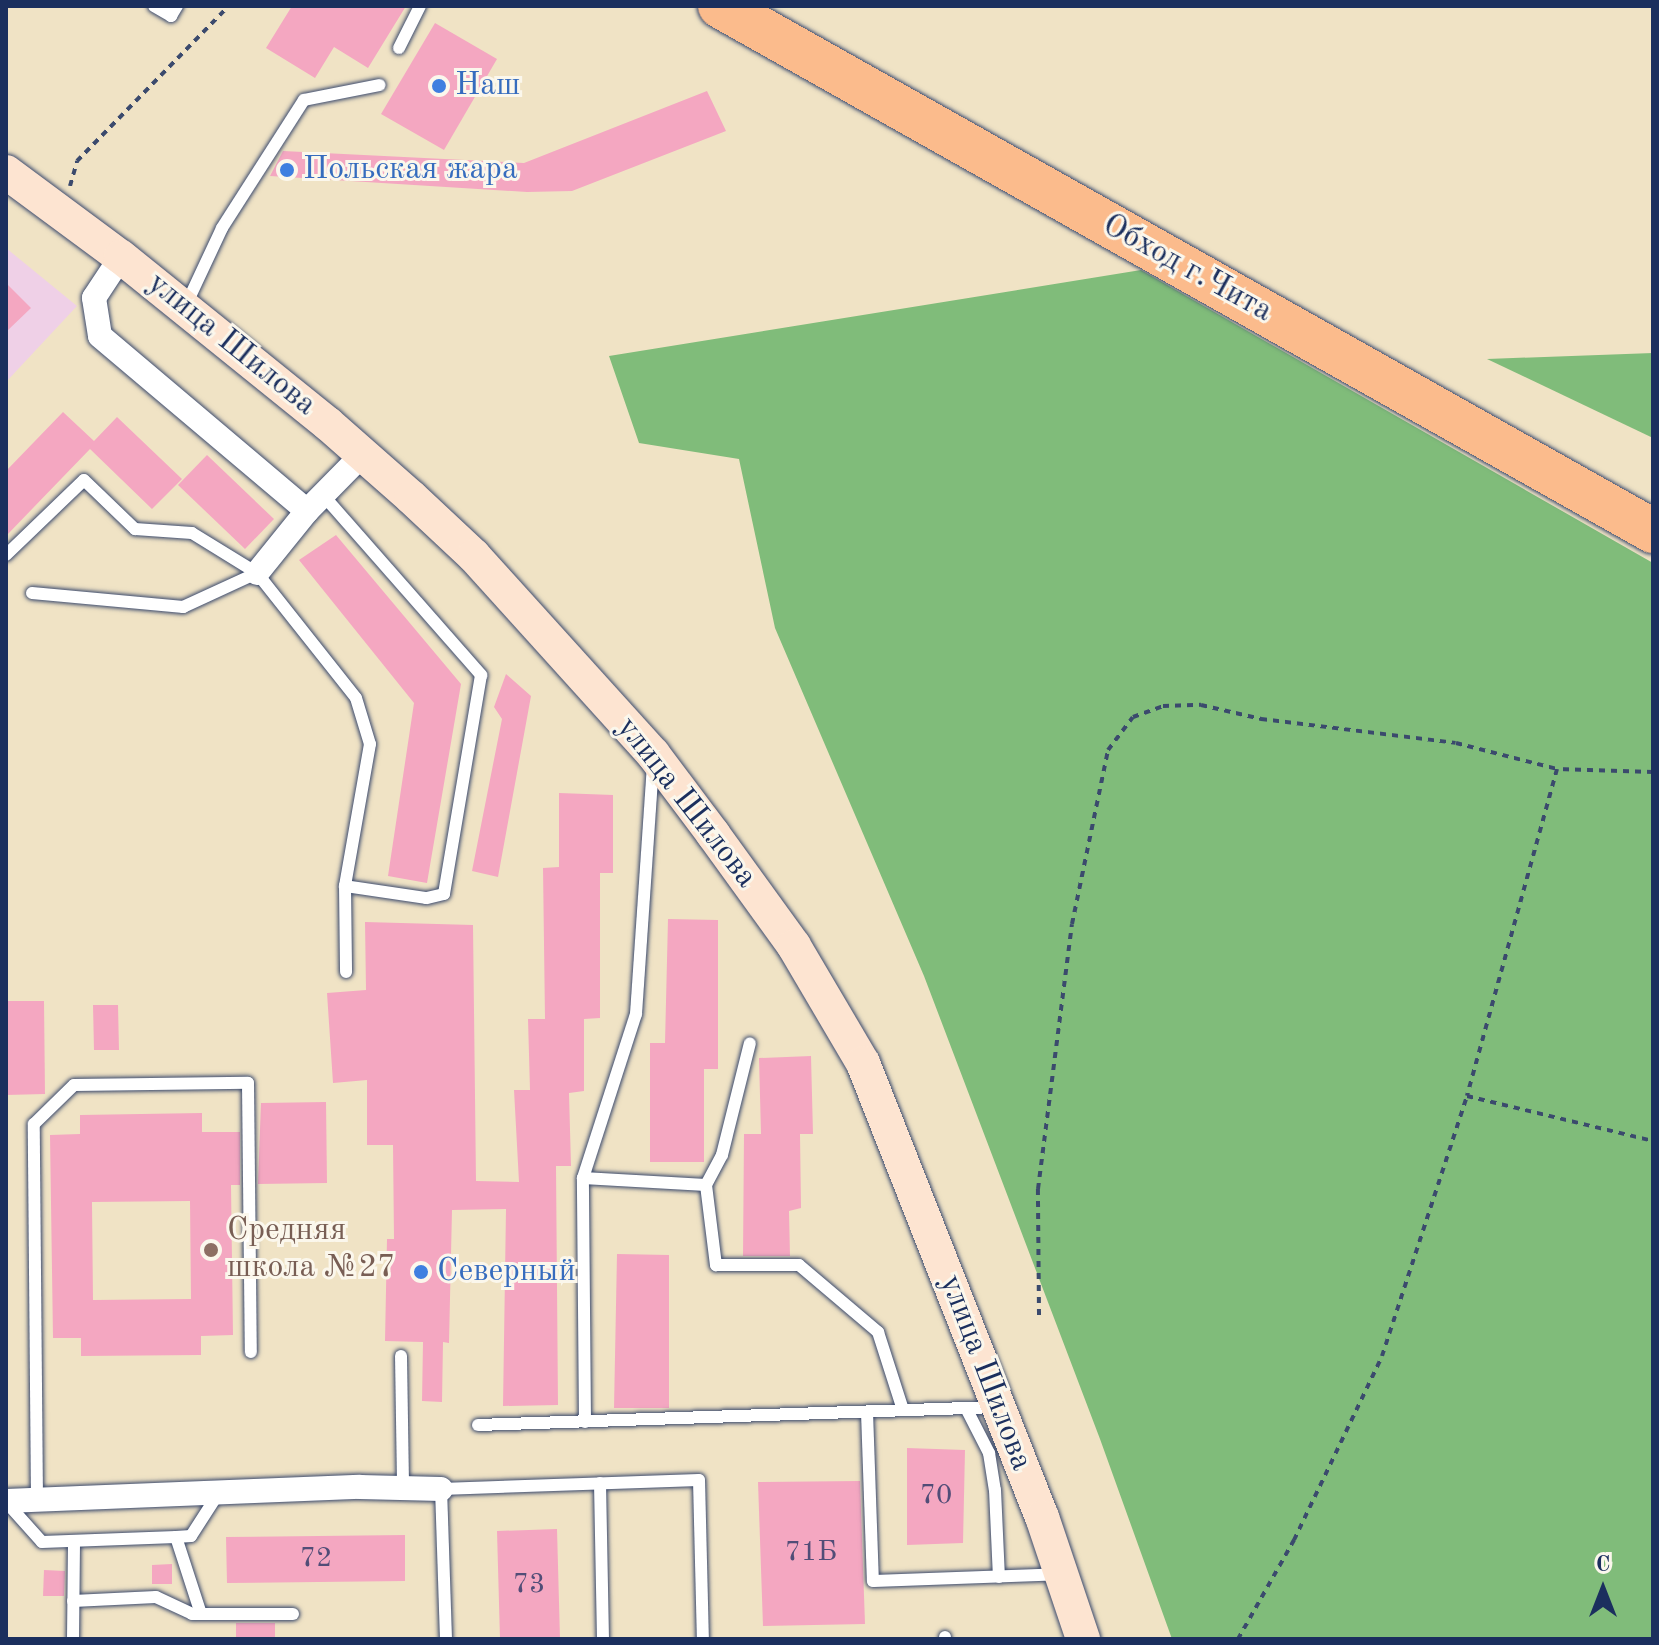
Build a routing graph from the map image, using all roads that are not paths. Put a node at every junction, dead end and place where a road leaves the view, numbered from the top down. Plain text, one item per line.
1 (154, 6) edge
2 (177, 6) edge
3 (420, 6) edge
4 (720, 6) edge
5 (399, 48) dead end
6 (380, 85) dead end
7 (6, 172) edge
8 (121, 257) junction
9 (185, 308) junction
10 (362, 455) junction
11 (315, 503) junction
12 (1653, 531) edge
13 (6, 555) edge
14 (257, 573) junction
15 (32, 593) dead end
16 (653, 754) junction
17 (345, 886) junction
18 (346, 972) dead end
19 (750, 1043) dead end
20 (583, 1178) junction
21 (706, 1185) junction
22 (251, 1352) dead end
23 (401, 1356) dead end
24 (999, 1407) junction
25 (966, 1408) junction
26 (903, 1410) junction
27 (867, 1412) junction
28 (585, 1422) junction
29 (478, 1425) dead end
30 (600, 1483) junction
31 (403, 1488) junction
32 (441, 1489) junction
33 (218, 1494) junction
34 (37, 1500) junction
35 (6, 1502) edge
36 (176, 1537) junction
37 (74, 1541) junction
38 (1061, 1574) junction
39 (999, 1577) junction
40 (73, 1601) junction
41 (201, 1614) junction
42 (293, 1614) dead end
43 (73, 1639) edge
44 (446, 1639) edge
45 (603, 1639) edge
46 (703, 1639) edge
47 (1083, 1639) edge

1 - 2 lane
3 - 5 lane
4 - 12 highway, Обход г.Чита
6 - 9 lane
7 - 8 main road, улица Шилова
8 - 9 main road, улица Шилова
8 - 11 street
9 - 10 main road, улица Шилова
10 - 11 street
10 - 16 main road, улица Шилова
11 - 14 street
11 - 17 lane
13 - 14 lane
14 - 15 lane
14 - 17 lane
16 - 20 lane
16 - 24 main road, улица Шилова
17 - 18 lane
19 - 21 lane
20 - 21 lane
20 - 28 lane
21 - 26 lane
22 - 34 lane
23 - 31 lane
24 - 25 lane
24 - 38 main road, улица Шилова
25 - 26 lane
25 - 39 lane
26 - 27 lane
27 - 28 lane
27 - 39 lane
28 - 29 lane
30 - 32 lane
30 - 45 lane
30 - 46 lane
31 - 32 street
31 - 33 street
32 - 44 lane
33 - 34 street
33 - 36 lane
34 - 35 street
35 - 37 lane
36 - 37 lane
36 - 41 lane
37 - 40 lane
38 - 39 lane
38 - 47 main road, улица Шилова
40 - 41 lane
40 - 43 lane
41 - 42 lane

